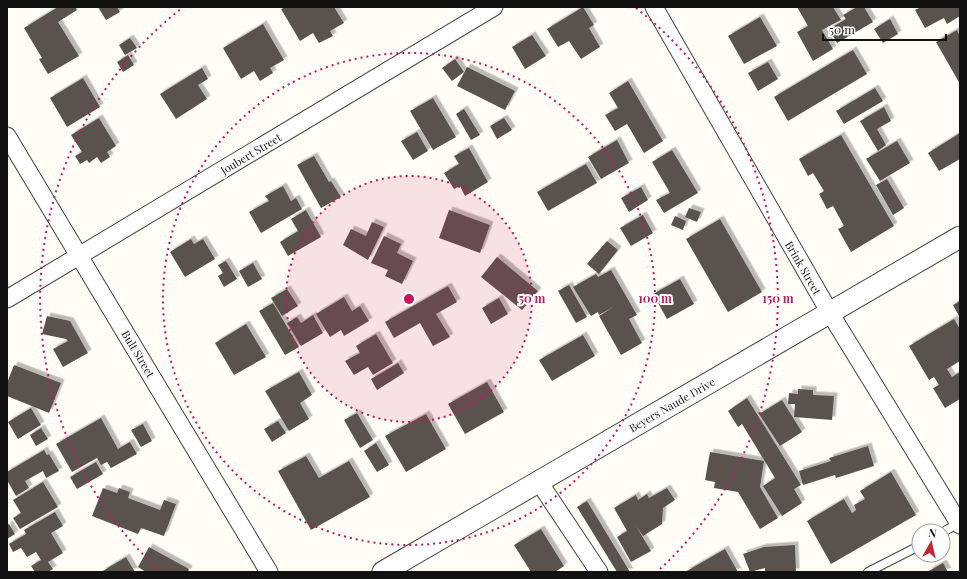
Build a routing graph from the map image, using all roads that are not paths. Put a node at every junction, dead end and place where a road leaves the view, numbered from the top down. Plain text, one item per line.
1 (494, 7) edge
2 (654, 7) edge
3 (7, 136) edge
4 (960, 237) edge
5 (79, 257) junction
6 (7, 299) edge
7 (830, 313) junction
8 (539, 482) junction
9 (960, 524) edge
10 (911, 550) edge
11 (269, 572) edge
12 (383, 572) edge
13 (599, 572) edge
14 (868, 572) edge

1 - 5 street, Joubert Street
2 - 7 street, Brink Street
3 - 5 street, Bult Street
4 - 7 street, Beyers Naude Drive
5 - 6 street, Joubert Street
5 - 11 street, Bult Street
7 - 8 street, Beyers Naude Drive
7 - 9 street, Brink Street
8 - 12 street, Beyers Naude Drive
8 - 13 street
10 - 14 lane

